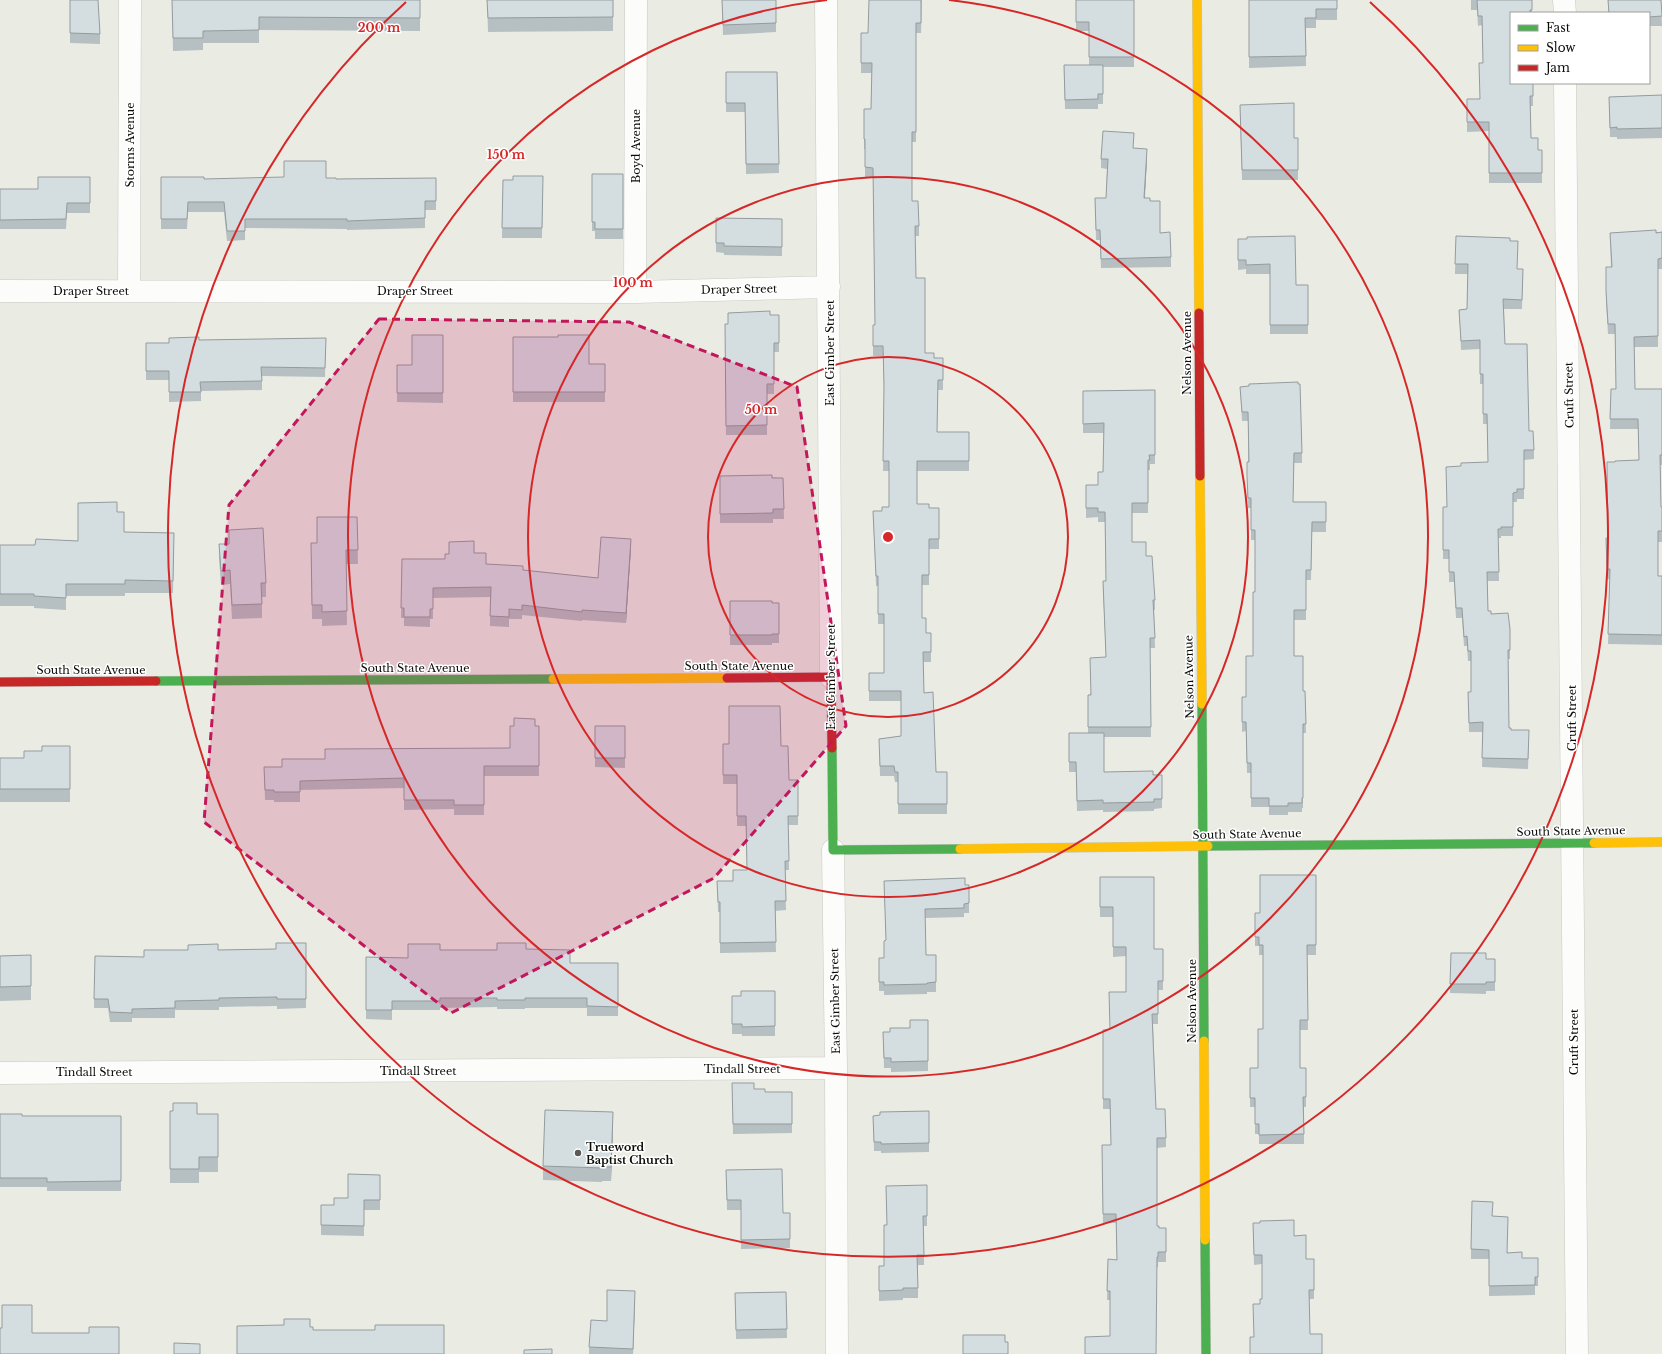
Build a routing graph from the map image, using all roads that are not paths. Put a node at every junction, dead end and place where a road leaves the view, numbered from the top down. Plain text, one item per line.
1 (130, 0) edge
2 (636, 0) edge
3 (826, 0) edge
4 (1197, 0) edge
5 (1564, 0) edge
6 (1564, 12) edge
7 (1565, 84) edge
8 (829, 287) junction
9 (129, 291) junction
10 (0, 292) edge
11 (635, 292) junction
12 (831, 677) junction
13 (0, 682) edge
14 (1662, 842) edge
15 (1573, 843) junction
16 (1202, 846) junction
17 (833, 850) junction
18 (836, 1068) junction
19 (0, 1073) edge
20 (838, 1354) edge
21 (1206, 1354) edge
22 (1577, 1354) edge

1 - 9 street, Storms Avenue
2 - 11 street, Boyd Avenue
3 - 8 street, East Gimber Street
4 - 16 street, Nelson Avenue
5 - 6 street
7 - 15 street, Cruft Street
8 - 11 street, Draper Street
8 - 12 street, East Gimber Street
9 - 10 street, Draper Street
9 - 11 street, Draper Street
12 - 13 street, South State Avenue
12 - 17 street, East Gimber Street
14 - 15 street, South State Avenue
15 - 16 street, South State Avenue
15 - 22 street, Cruft Street
16 - 17 street, South State Avenue
16 - 21 street, Nelson Avenue
17 - 18 street, East Gimber Street
18 - 19 street, Tindall Street
18 - 20 street, East Gimber Street

